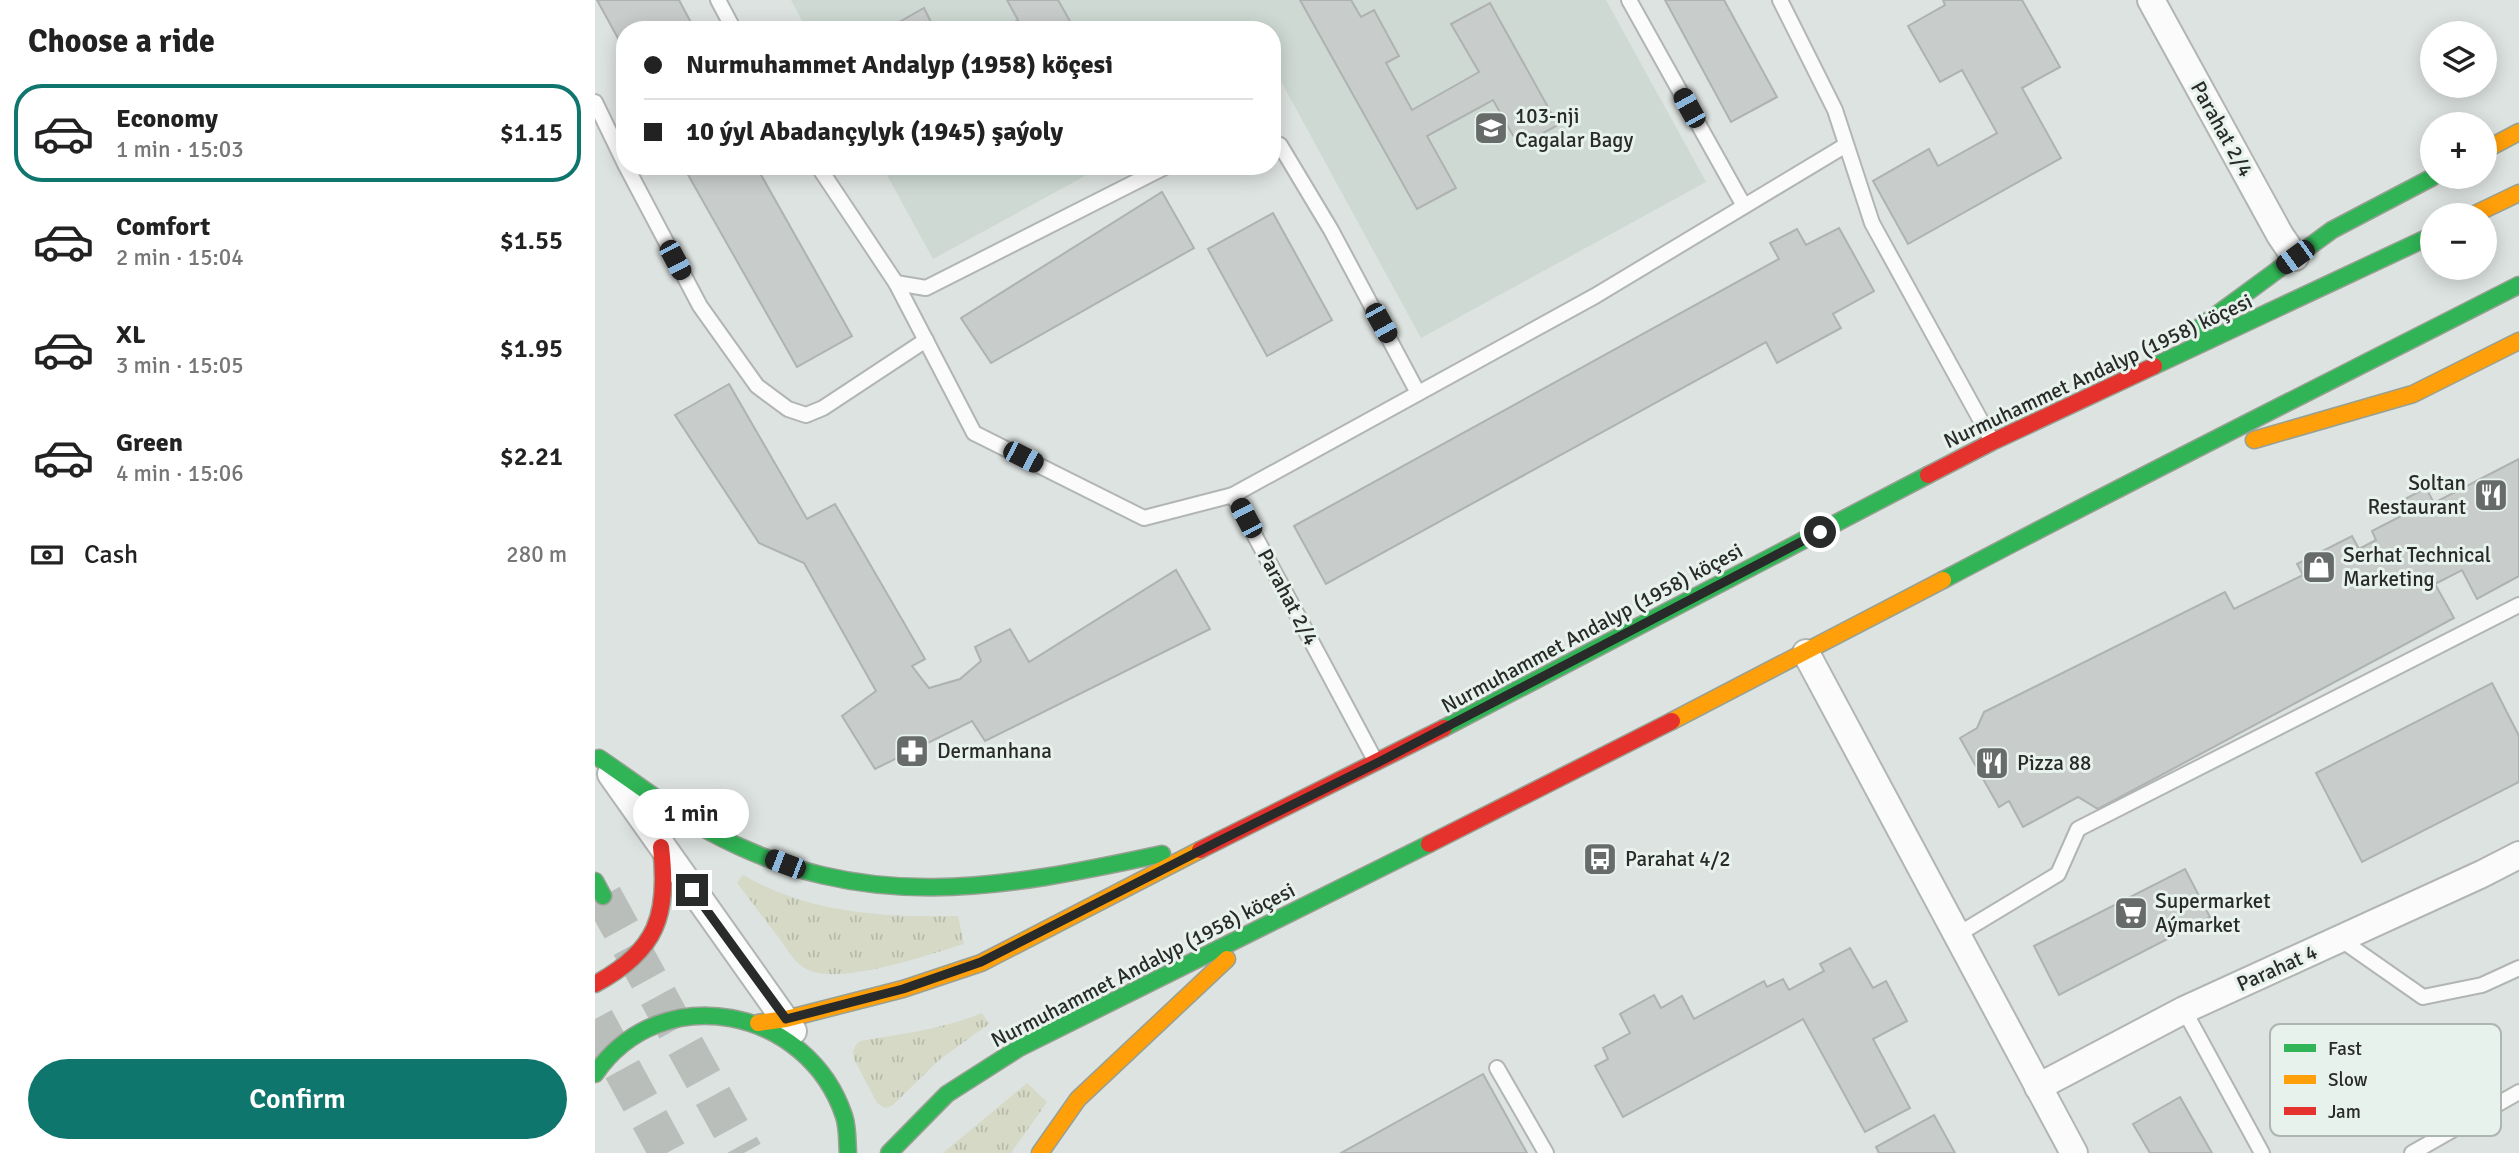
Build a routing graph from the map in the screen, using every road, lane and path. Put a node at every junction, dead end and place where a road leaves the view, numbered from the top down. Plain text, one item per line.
1 (718, 0) edge
2 (1629, 0) edge
3 (1780, 0) edge
4 (2151, 0) edge
5 (729, 21) edge
6 (595, 102) edge
7 (2519, 132) edge
8 (2497, 144) edge
9 (1846, 145) junction
10 (616, 146) edge
11 (1281, 147) edge
12 (630, 175) edge
13 (824, 175) edge
14 (1149, 175) edge
15 (2420, 184) edge
16 (2519, 193) edge
17 (2497, 204) edge
18 (1744, 206) junction
19 (2420, 241) edge
20 (2295, 257) junction
21 (896, 282) junction
22 (2519, 285) edge
23 (926, 340) junction
24 (2519, 341) edge
25 (2132, 377) junction
26 (1418, 393) junction
27 (1993, 442) junction
28 (2168, 465) junction
29 (1233, 495) junction
30 (2519, 605) edge
31 (1806, 653) junction
32 (597, 754) edge
33 (1377, 763) junction
34 (1219, 841) junction
35 (661, 847) junction
36 (2519, 855) edge
37 (595, 881) edge
38 (603, 896) tunnel mouth
39 (1258, 931) junction
40 (1957, 935) junction
41 (2340, 939) junction
42 (2519, 968) edge
43 (595, 985) edge
44 (2184, 1010) junction
45 (786, 1019) junction
46 (758, 1023) junction
47 (818, 1067) junction
48 (1497, 1068) dead end
49 (595, 1074) edge
50 (2038, 1087) junction
51 (2519, 1092) edge
52 (2501, 1102) edge
53 (846, 1120) junction
54 (2442, 1136) edge
55 (848, 1153) edge
56 (862, 1153) edge
57 (889, 1153) edge
58 (1040, 1153) edge
59 (1546, 1153) edge
60 (2074, 1153) edge
61 (2262, 1153) edge
62 (2412, 1153) edge

1 - 5 lane
2 - 18 lane
3 - 9 lane
4 - 20 street, Parahat 2/4
6 - 10 lane
7 - 8 main road
9 - 18 lane
9 - 27 lane
11 - 26 lane
12 - 23 lane
13 - 21 lane
14 - 21 lane
15 - 20 main road
16 - 17 main road
18 - 26 lane
19 - 25 main road, Nurmuhammet Andalyp (1958) köçesi
20 - 25 main road
21 - 23 lane
22 - 28 main road, Nurmuhammet Andalyp (1958) köçesi
23 - 29 lane
24 - 28 main road
25 - 27 main road, Nurmuhammet Andalyp (1958) köçesi
26 - 29 lane
27 - 33 main road, Nurmuhammet Andalyp (1958) köçesi
28 - 31 main road, Nurmuhammet Andalyp (1958) köçesi
29 - 33 lane, Parahat 2/4
30 - 40 lane
31 - 39 main road, Nurmuhammet Andalyp (1958) köçesi
31 - 40 street
32 - 34 main road
32 - 35 street
33 - 34 main road, Nurmuhammet Andalyp (1958) köçesi
34 - 45 main road, Nurmuhammet Andalyp (1958) köçesi
35 - 43 main road
35 - 45 street
36 - 41 street, Parahat 4
37 - 38 main road
39 - 57 main road, Nurmuhammet Andalyp (1958) köçesi
39 - 58 main road
40 - 50 street
41 - 42 lane
41 - 44 street, Parahat 4
44 - 50 street, Parahat 4
44 - 61 lane
45 - 46 main road, Nurmuhammet Andalyp (1958) köçesi
45 - 47 street
46 - 47 main road
46 - 49 main road
47 - 53 main road
48 - 59 lane
50 - 60 street
51 - 52 lane
53 - 55 main road
53 - 56 street
54 - 62 lane

